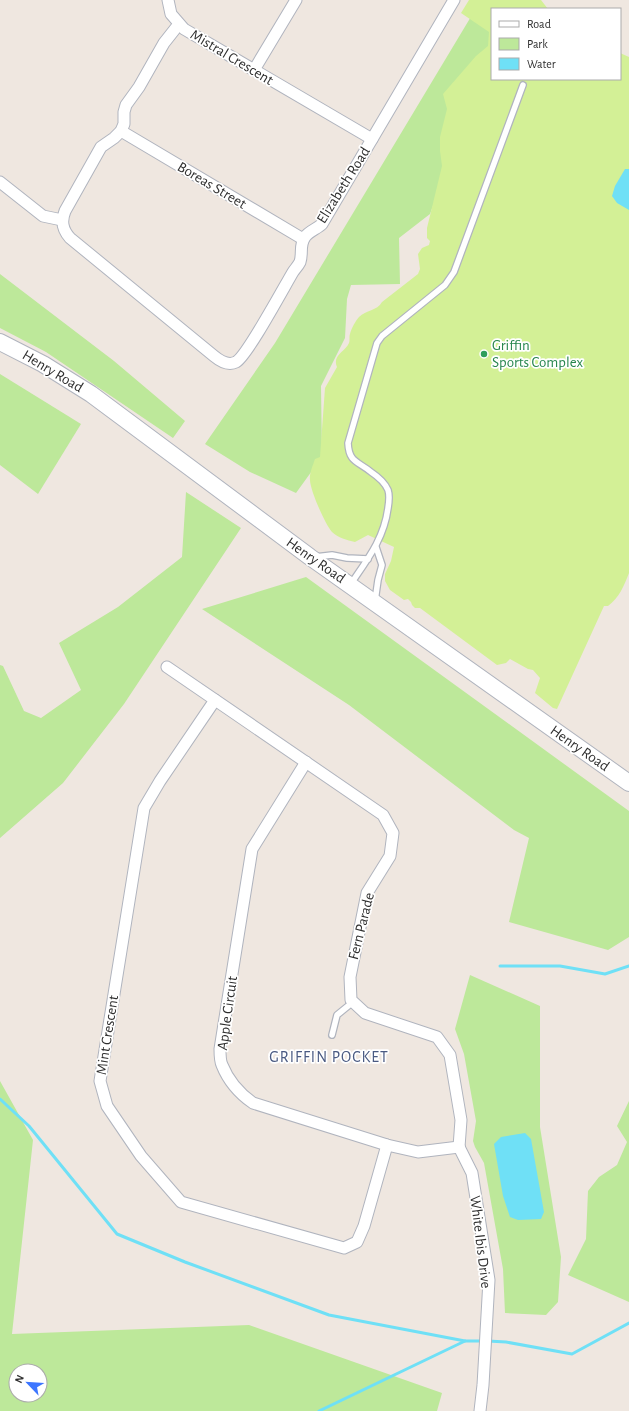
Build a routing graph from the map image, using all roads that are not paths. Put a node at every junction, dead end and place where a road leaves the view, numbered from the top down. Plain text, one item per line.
1 (168, 0) edge
2 (296, 0) edge
3 (454, 0) edge
4 (179, 24) junction
5 (254, 70) junction
6 (523, 85) dead end
7 (121, 131) junction
8 (372, 139) junction
9 (0, 182) edge
10 (62, 220) junction
11 (303, 239) junction
12 (0, 342) edge
13 (376, 547) junction
14 (310, 557) junction
15 (368, 559) junction
16 (350, 585) junction
17 (375, 603) junction
18 (167, 667) dead end
19 (215, 700) junction
20 (306, 762) junction
21 (629, 783) edge
22 (354, 1002) junction
23 (332, 1035) dead end
24 (387, 1145) junction
25 (459, 1147) junction
26 (480, 1411) edge

1 - 4 street
2 - 5 street
3 - 8 street, Elizabeth Road
4 - 5 street, Mistral Crescent
4 - 7 street, Mistral Crescent
5 - 8 street, Mistral Crescent
6 - 13 lane
7 - 10 street
7 - 11 street, Boreas Street
8 - 11 street, Elizabeth Road
9 - 10 street
10 - 11 street
12 - 14 main road, Henry Road
13 - 15 lane
13 - 17 lane
14 - 15 lane
14 - 16 main road, Henry Road
15 - 16 lane
16 - 17 main road, Henry Road
17 - 21 main road, Henry Road
18 - 19 street, Fern Parade
19 - 20 street, Fern Parade
19 - 24 street, Mint Crescent
20 - 22 street, Fern Parade
20 - 24 street, Apple Circuit
22 - 23 lane
22 - 25 street
24 - 25 street, Apple Circuit
25 - 26 street, White Ibis Drive

